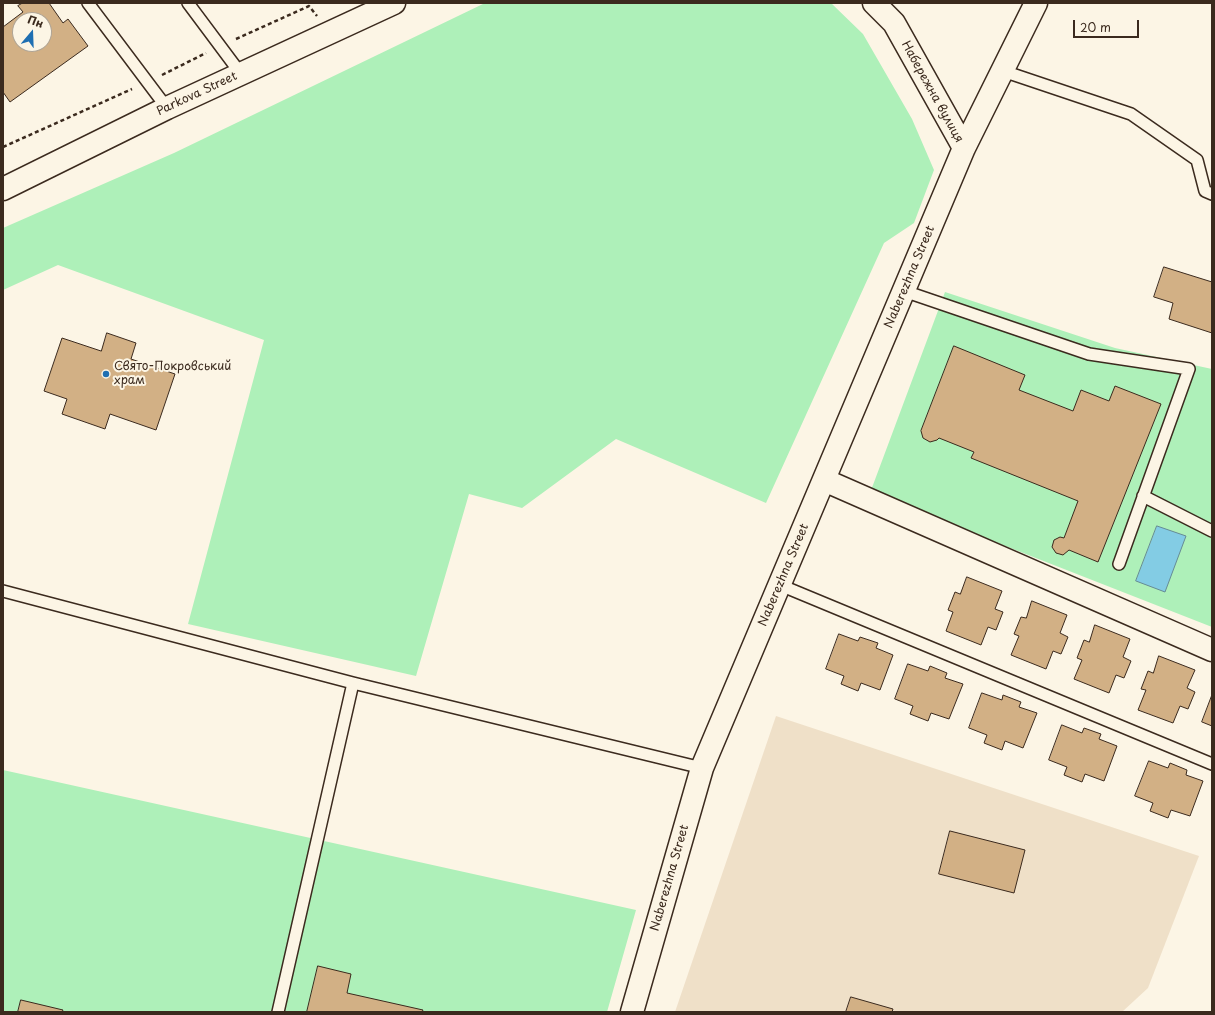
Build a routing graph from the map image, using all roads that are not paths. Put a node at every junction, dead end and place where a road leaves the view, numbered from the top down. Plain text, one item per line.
1 (88, 3) edge
2 (188, 3) edge
3 (394, 3) edge
4 (874, 3) edge
5 (1036, 3) edge
6 (1003, 71) junction
7 (241, 74) junction
8 (167, 108) junction
9 (964, 148) junction
10 (3, 189) edge
11 (1212, 194) edge
12 (904, 291) junction
13 (824, 480) junction
14 (1143, 496) junction
15 (1212, 532) edge
16 (1119, 564) dead end
17 (780, 585) junction
18 (3, 591) edge
19 (1212, 650) edge
20 (353, 683) junction
21 (1212, 764) edge
22 (702, 768) junction
23 (278, 1012) edge
24 (632, 1012) edge

1 - 8 lane
2 - 7 lane
3 - 7 street, Parkova Street
4 - 9 street, Набережна вулиця
5 - 6 street, Набережна вулиця
6 - 9 street, Набережна вулиця
6 - 11 lane
7 - 8 street, Parkova Street
8 - 10 street, Parkova Street
9 - 12 street, Naberezhna Street
12 - 13 street, Naberezhna Street
12 - 14 lane
13 - 17 street, Naberezhna Street
13 - 19 street
14 - 15 lane
14 - 16 lane
17 - 21 lane
17 - 22 street, Naberezhna Street
18 - 20 lane
20 - 22 lane
20 - 23 lane
22 - 24 street, Naberezhna Street

